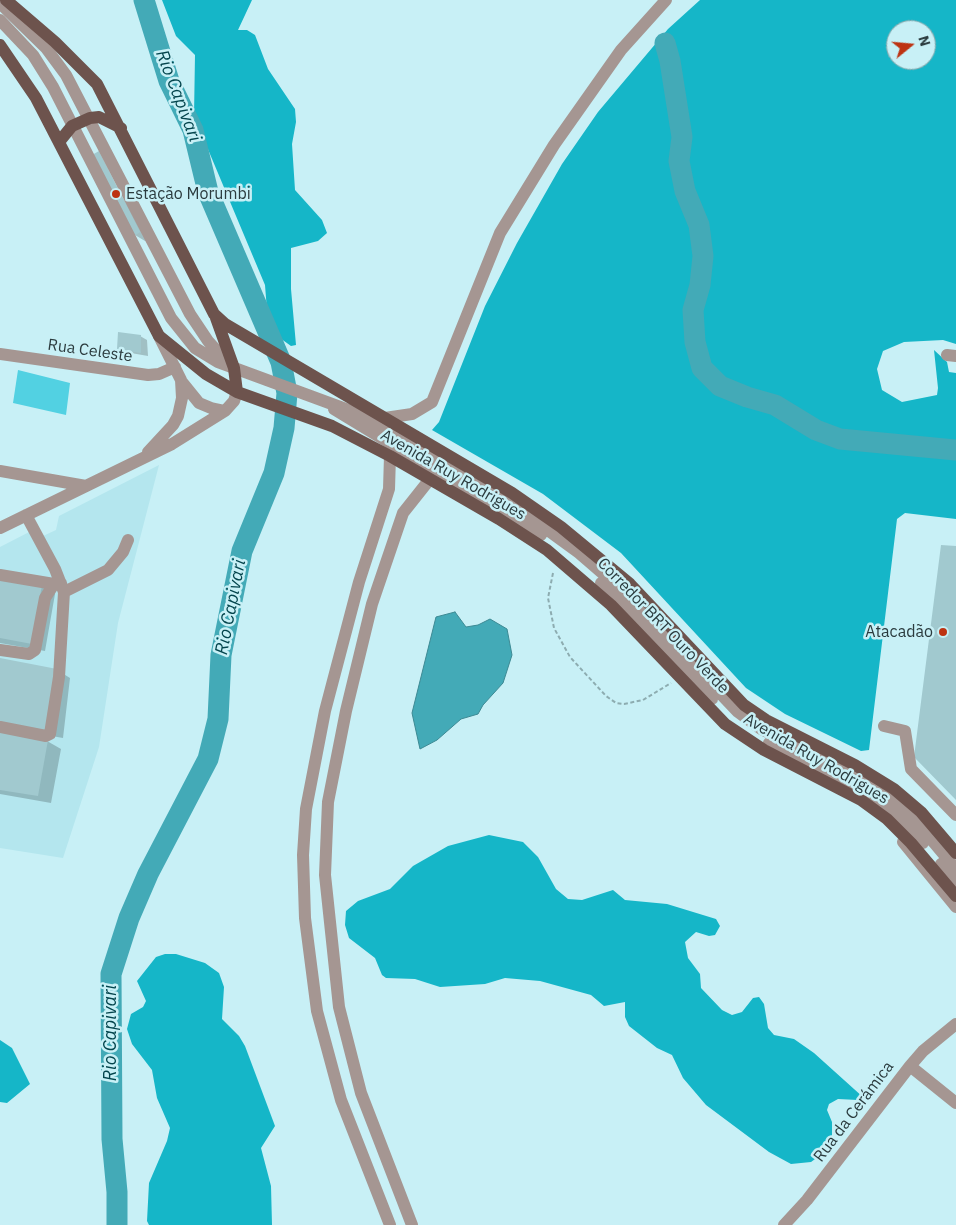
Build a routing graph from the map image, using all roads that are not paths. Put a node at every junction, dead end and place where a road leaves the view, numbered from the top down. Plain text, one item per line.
1 (6, 0) edge
2 (666, 0) edge
3 (0, 3) edge
4 (0, 20) edge
5 (0, 45) edge
6 (90, 118) junction
7 (72, 126) junction
8 (121, 128) junction
9 (59, 142) junction
10 (214, 314) junction
11 (159, 336) junction
12 (0, 354) edge
13 (175, 367) junction
14 (234, 368) junction
15 (181, 380) junction
16 (237, 392) junction
17 (305, 394) junction
18 (225, 410) junction
19 (385, 418) junction
20 (390, 456) junction
21 (139, 460) junction
22 (0, 471) edge
23 (430, 479) junction
24 (86, 486) junction
25 (26, 515) junction
26 (0, 528) edge
27 (128, 540) dead end
28 (0, 574) edge
29 (60, 586) junction
30 (0, 650) edge
31 (884, 726) dead end
32 (0, 727) edge
33 (861, 800) junction
34 (956, 815) edge
35 (956, 853) edge
36 (956, 869) edge
37 (325, 875) junction
38 (304, 879) junction
39 (956, 882) edge
40 (956, 896) edge
41 (956, 907) edge
42 (339, 1007) junction
43 (317, 1011) junction
44 (956, 1024) edge
45 (910, 1066) junction
46 (956, 1103) edge
47 (390, 1225) edge
48 (412, 1225) edge
49 (784, 1225) edge

1 - 8 main road, Avenida Ruy Rodrigues
2 - 19 street
3 - 6 street, Corredor BRT Ouro Verde
4 - 7 street, Corredor BRT Ouro Verde
5 - 9 main road, Avenida Ruy Rodrigues
6 - 7 main road
6 - 8 main road
6 - 14 street, Corredor BRT Ouro Verde
7 - 9 main road
7 - 14 street, Corredor BRT Ouro Verde
8 - 10 main road, Avenida Ruy Rodrigues
9 - 11 main road, Avenida Ruy Rodrigues
10 - 14 main road
10 - 19 main road, Avenida Ruy Rodrigues
11 - 13 street
11 - 16 main road, Avenida Ruy Rodrigues
12 - 13 street, Rua Celeste
13 - 15 street
14 - 16 main road
14 - 17 street, Corredor BRT Ouro Verde
15 - 18 street
15 - 21 street
16 - 18 street
16 - 20 main road, Avenida Ruy Rodrigues
17 - 36 street, Corredor BRT Ouro Verde
17 - 39 street, Corredor BRT Ouro Verde
18 - 21 street
19 - 35 main road, Avenida Ruy Rodrigues
20 - 23 main road, Avenida Ruy Rodrigues
20 - 38 street
21 - 24 street
22 - 24 street
23 - 33 main road, Avenida Ruy Rodrigues
23 - 37 street
24 - 25 street
25 - 26 street
25 - 29 street
27 - 29 street
28 - 29 street
29 - 30 street
29 - 32 street
31 - 34 street
33 - 40 main road, Avenida Ruy Rodrigues
33 - 41 street
37 - 38 street
37 - 42 street
38 - 43 street
42 - 43 street
42 - 48 street
43 - 47 street
44 - 45 street, Rua da Cerámica
45 - 46 street
45 - 49 street, Rua da Cerámica

